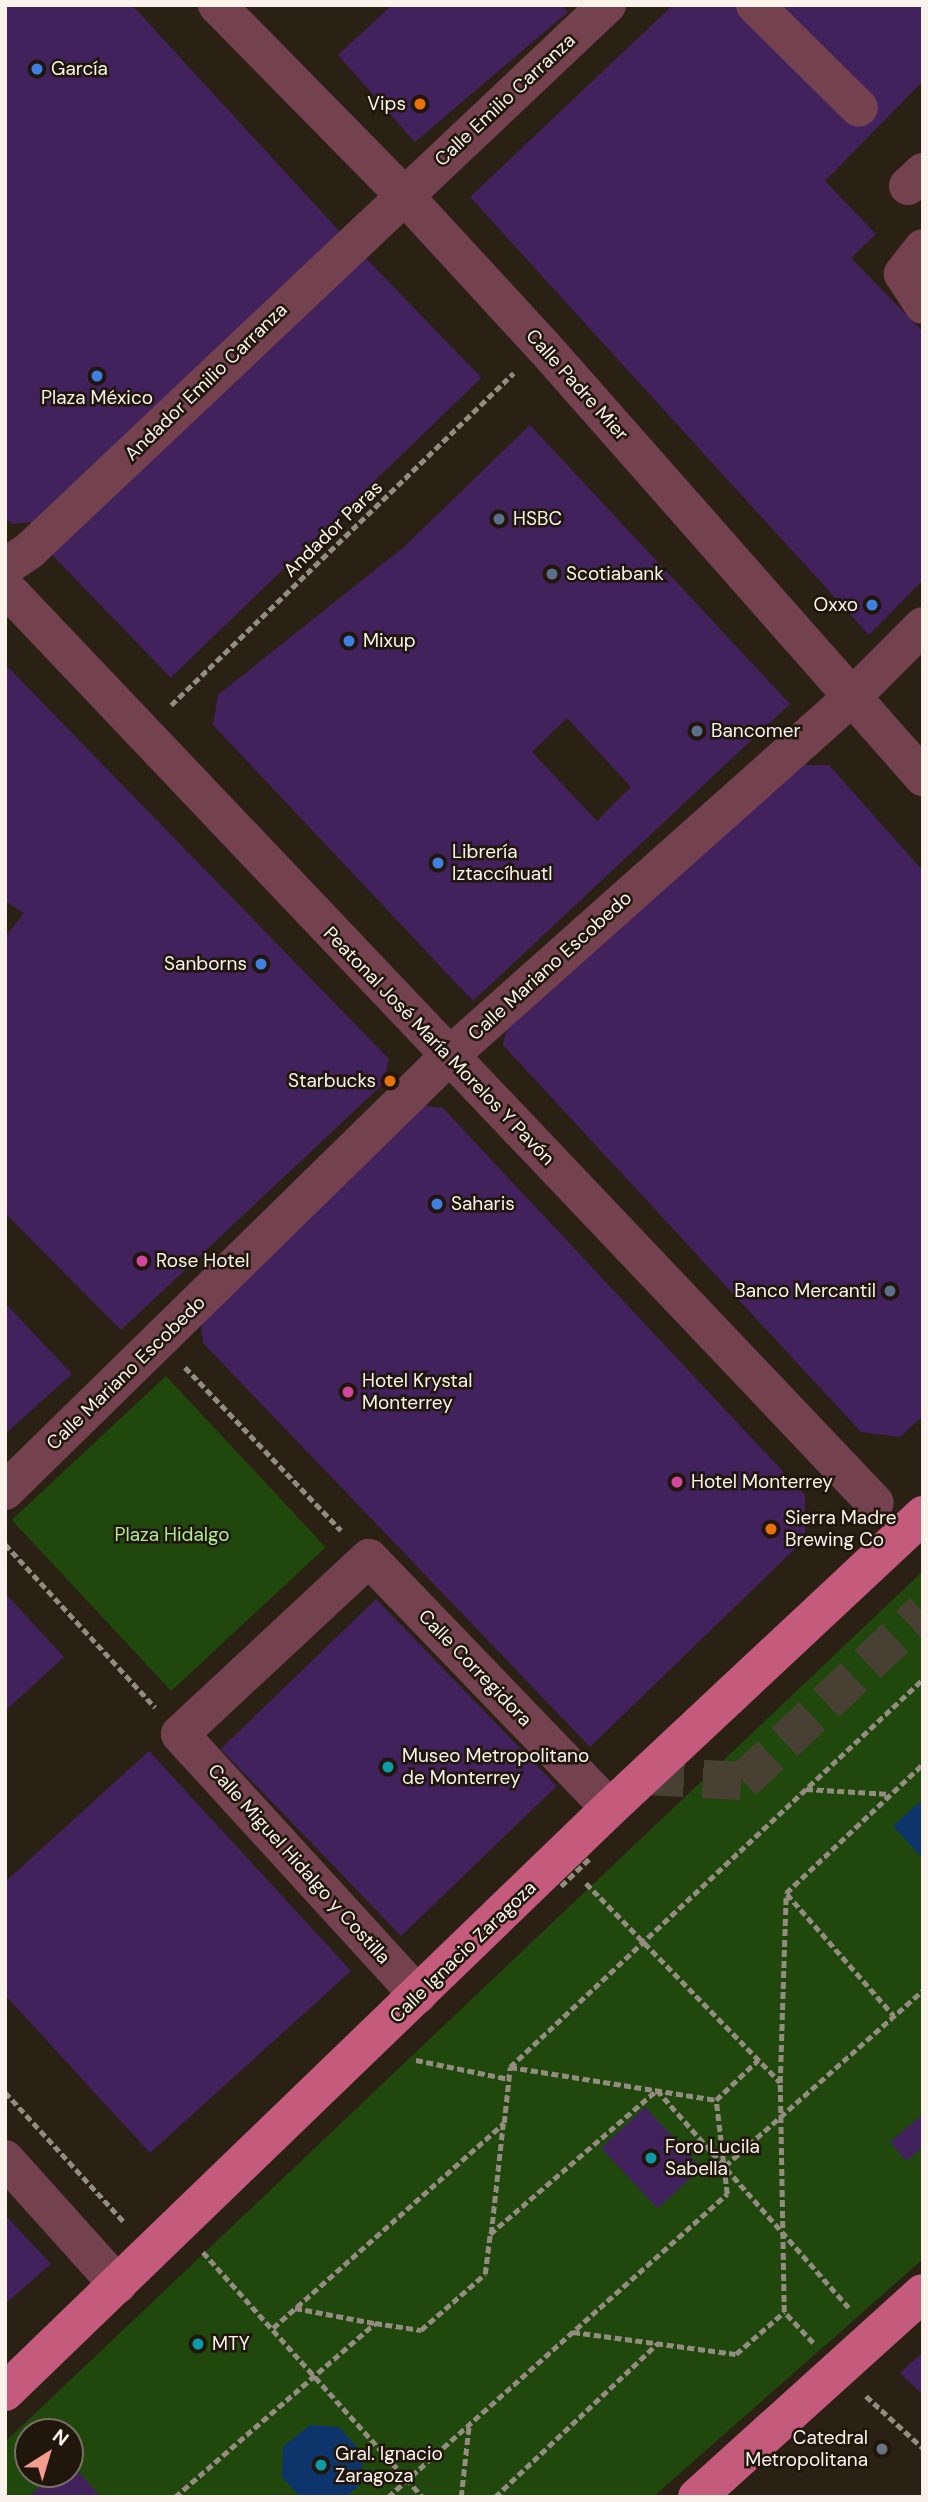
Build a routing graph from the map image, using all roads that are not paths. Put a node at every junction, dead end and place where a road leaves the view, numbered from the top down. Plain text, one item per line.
1 (216, 5) edge
2 (607, 5) edge
3 (755, 5) edge
4 (859, 108) dead end
5 (403, 194) junction
6 (923, 248) edge
7 (923, 305) edge
8 (5, 567) edge
9 (5, 587) edge
10 (923, 626) edge
11 (852, 697) junction
12 (923, 777) edge
13 (448, 1056) junction
14 (5, 1491) edge
15 (875, 1503) dead end
16 (923, 1515) edge
17 (180, 1734) joint
18 (610, 1808) junction
19 (418, 1995) junction
20 (5, 2159) edge
21 (118, 2286) junction
22 (923, 2293) edge
23 (5, 2392) edge
24 (697, 2497) edge

1 - 5 street, Calle Padre Mier
2 - 5 street, Calle Emilio Carranza
3 - 4 street
5 - 8 street, Andador Emilio Carranza
5 - 11 street, Calle Padre Mier
6 - 7 street
9 - 13 street, Peatonal José María Morelos Y Pavón
10 - 11 street, Calle Mariano Escobedo
11 - 12 street, Calle Padre Mier
11 - 13 street, Calle Mariano Escobedo
13 - 14 street, Calle Mariano Escobedo
13 - 15 street, Peatonal José María Morelos Y Pavón
16 - 18 main road, Calle Ignacio Zaragoza
17 - 18 street, Calle Corregidora
17 - 19 street, Calle Miguel Hidalgo y Costilla
18 - 19 main road, Calle Ignacio Zaragoza
19 - 21 main road, Calle Ignacio Zaragoza
20 - 21 street
21 - 23 main road, Calle Ignacio Zaragoza
22 - 24 main road

